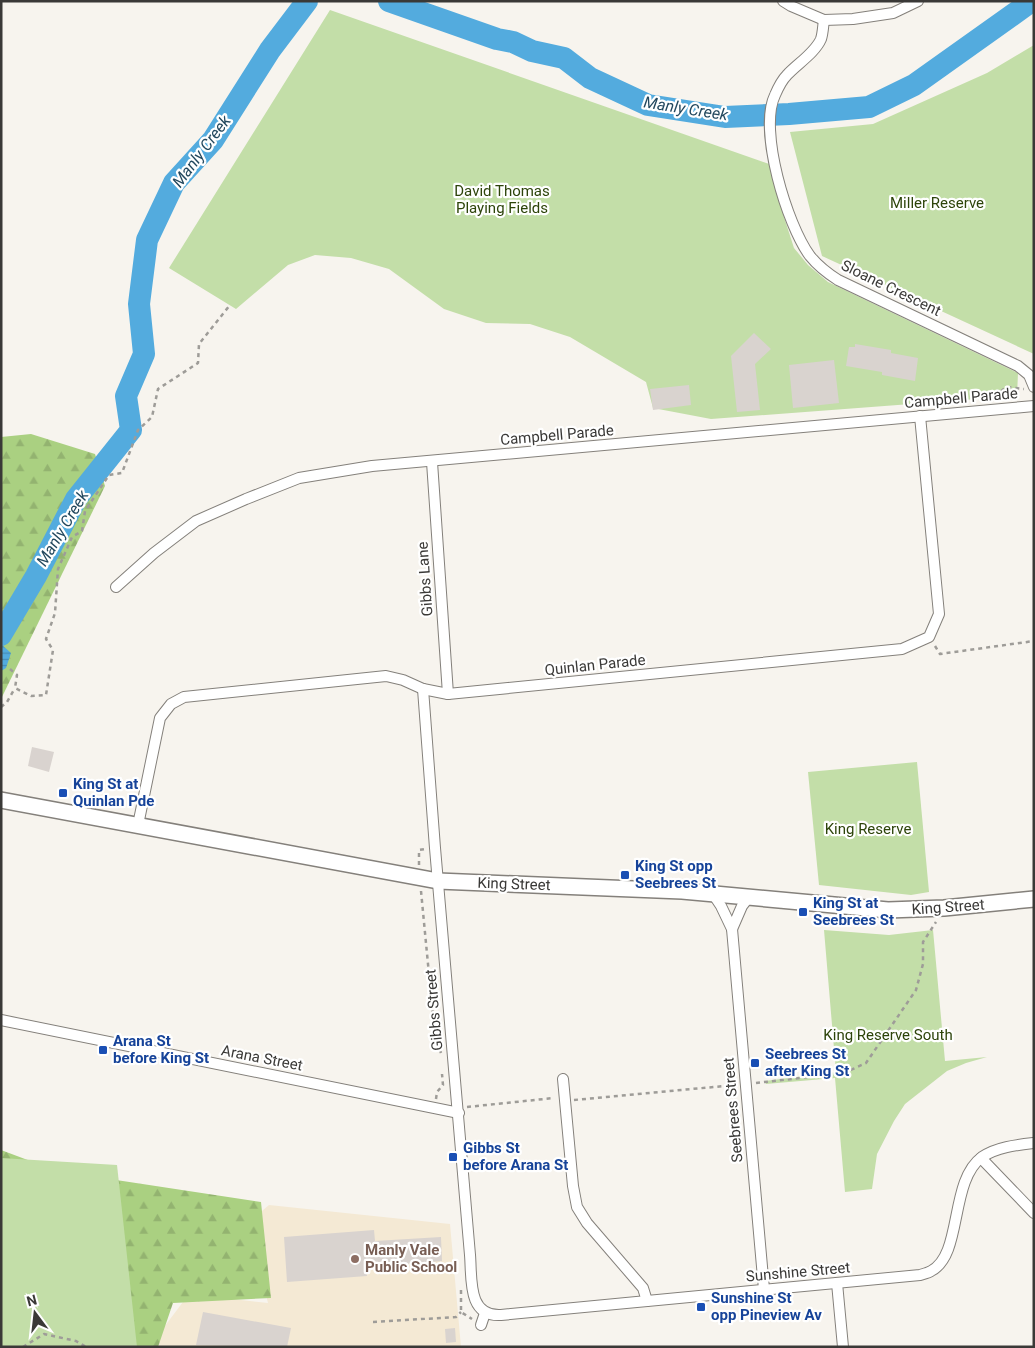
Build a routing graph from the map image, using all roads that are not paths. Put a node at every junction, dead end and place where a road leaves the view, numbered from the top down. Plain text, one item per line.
1 (784, 1) edge
2 (918, 1) edge
3 (824, 20) junction
4 (1034, 387) edge
5 (1034, 406) edge
6 (920, 416) junction
7 (432, 462) junction
8 (116, 588) dead end
9 (423, 689) junction
10 (448, 694) junction
11 (1, 800) edge
12 (138, 826) junction
13 (438, 881) junction
14 (713, 894) junction
15 (749, 897) junction
16 (1034, 899) edge
17 (732, 929) junction
18 (1, 1020) edge
19 (563, 1079) dead end
20 (458, 1110) junction
21 (1034, 1143) edge
22 (981, 1158) junction
23 (1034, 1213) edge
24 (837, 1283) junction
25 (764, 1289) junction
26 (647, 1301) junction
27 (485, 1313) junction
28 (481, 1325) dead end
29 (843, 1347) edge

1 - 3 street
2 - 3 street
3 - 4 street, Sloane Crescent
5 - 6 street, Campbell Parade
6 - 7 street, Campbell Parade
6 - 10 street, Quinlan Parade
7 - 8 street, Campbell Parade
7 - 10 street, Gibbs Lane
9 - 10 street, Quinlan Parade
9 - 12 street, Quinlan Parade
9 - 13 street, Gibbs Street
11 - 12 street, King Street
12 - 13 street, King Street
13 - 14 street, King Street
13 - 20 street, Gibbs Street
14 - 15 street, King Street
14 - 17 street, Seebrees Street
15 - 16 street, King Street
15 - 17 street, Seebrees Street
17 - 25 street, Seebrees Street
18 - 20 street, Arana Street
19 - 26 street
20 - 27 street, Gibbs Street
21 - 22 street
22 - 23 street
22 - 24 street, Sunshine Street
24 - 25 street, Sunshine Street
24 - 29 street
25 - 26 street, Sunshine Street
26 - 27 street, Sunshine Street
27 - 28 street

